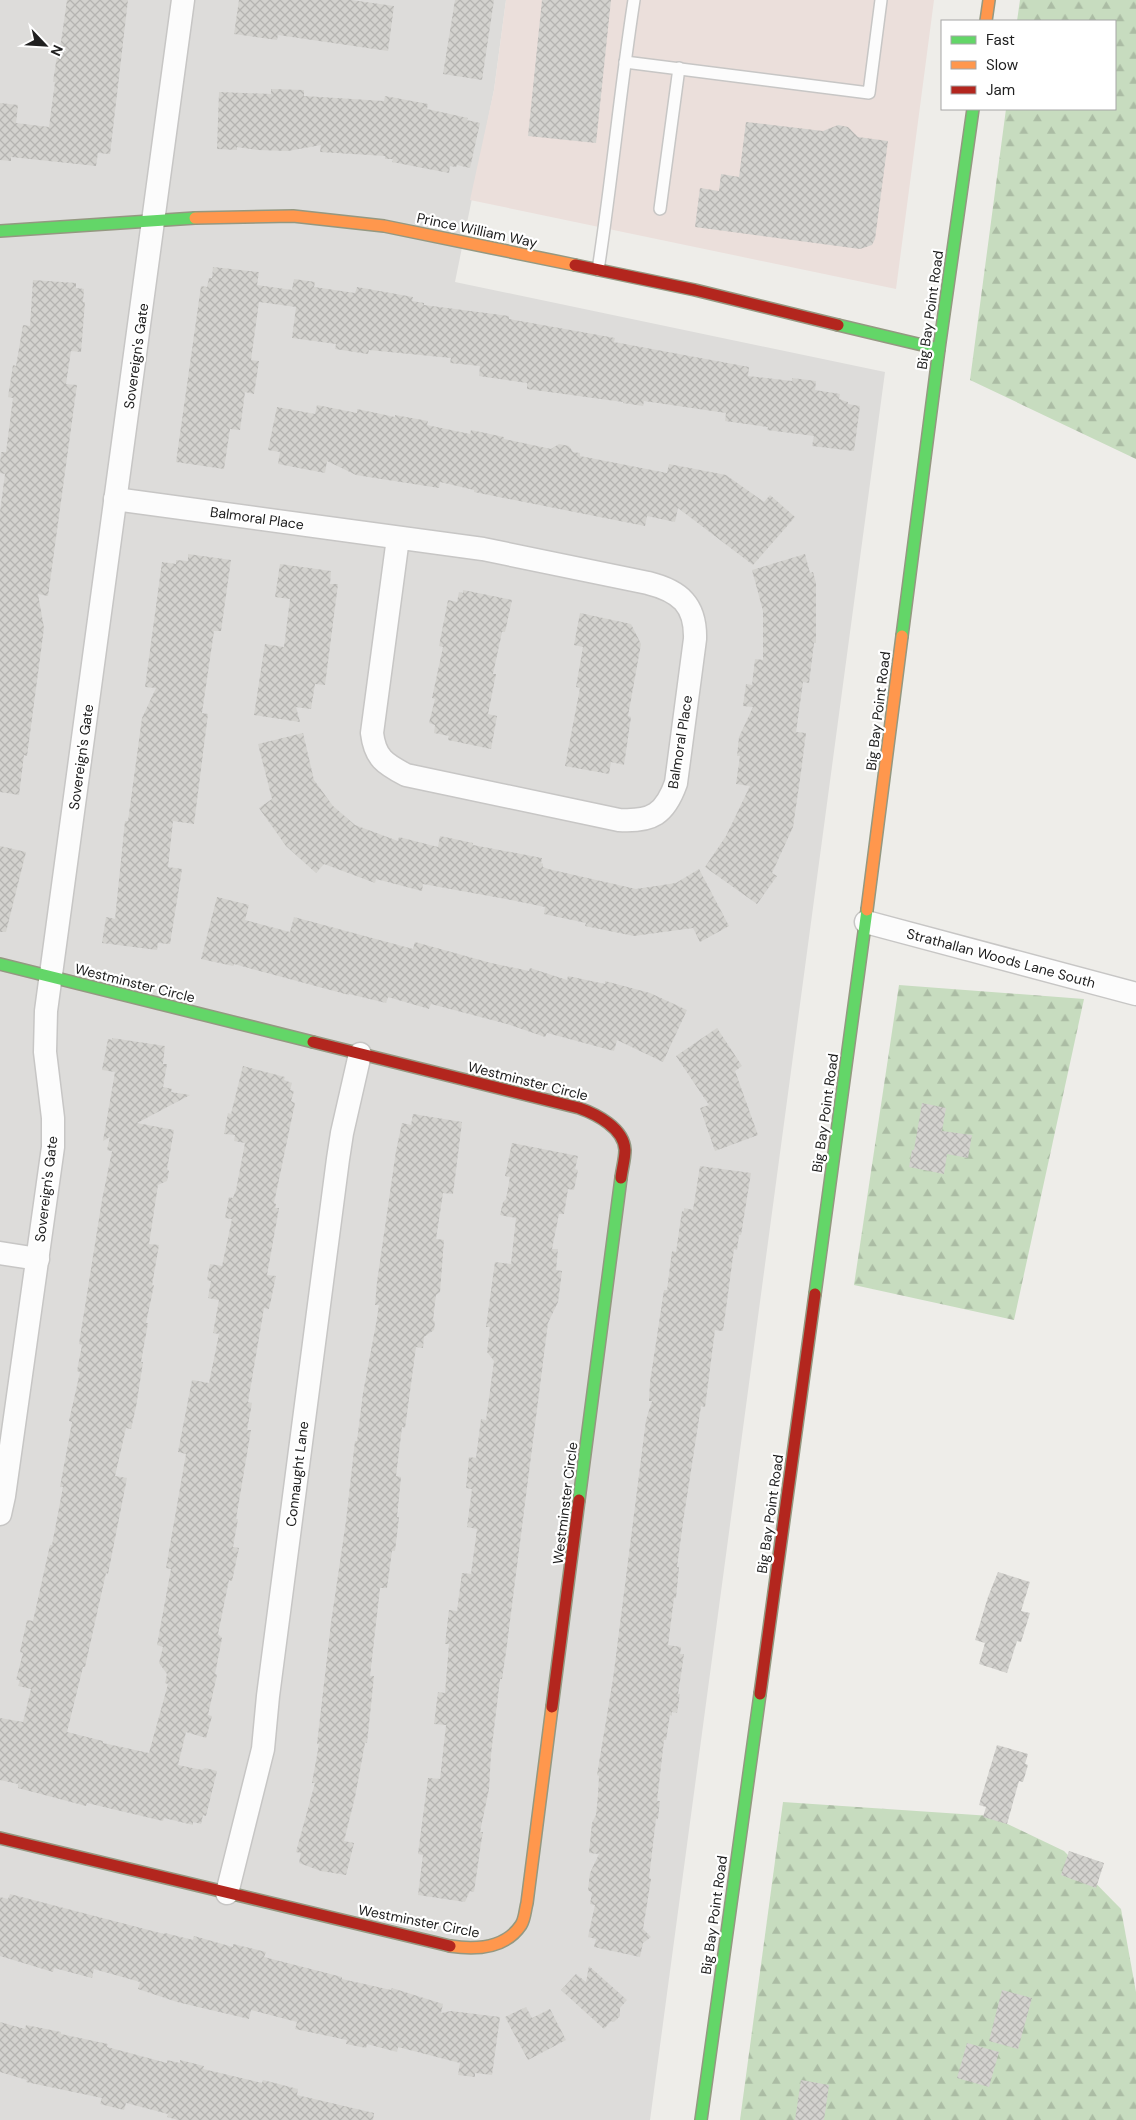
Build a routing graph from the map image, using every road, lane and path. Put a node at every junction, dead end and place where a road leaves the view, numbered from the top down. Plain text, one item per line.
1 (183, 0) edge
2 (634, 0) edge
3 (881, 0) edge
4 (989, 0) edge
5 (986, 20) edge
6 (624, 62) junction
7 (679, 68) junction
8 (974, 110) edge
9 (660, 209) dead end
10 (155, 220) junction
11 (0, 231) edge
12 (598, 270) junction
13 (940, 349) junction
14 (116, 499) junction
15 (398, 538) junction
16 (866, 922) junction
17 (0, 964) edge
18 (52, 977) junction
19 (1136, 994) edge
20 (360, 1054) junction
21 (0, 1253) edge
22 (38, 1259) junction
23 (0, 1514) edge
24 (0, 1838) edge
25 (227, 1892) junction
26 (701, 2120) edge

1 - 10 street, Sovereign's Gate
2 - 6 lane
3 - 7 lane
4 - 5 street
6 - 7 lane
6 - 12 lane
7 - 9 lane
8 - 13 street, Big Bay Point Road
10 - 11 street, Prince William Way
10 - 12 street, Prince William Way
10 - 14 street, Sovereign's Gate
12 - 13 street, Prince William Way
13 - 16 street, Big Bay Point Road
14 - 15 street, Balmoral Place
14 - 18 street, Sovereign's Gate
15 - 15 street, Balmoral Place
16 - 19 street, Strathallan Woods Lane South
16 - 26 street, Big Bay Point Road
17 - 18 street, Westminster Circle
18 - 20 street, Westminster Circle
18 - 22 street, Sovereign's Gate
20 - 25 street, Connaught Lane
20 - 25 street, Westminster Circle
21 - 22 street
22 - 23 street, Sovereign's Gate
24 - 25 street, Westminster Circle

